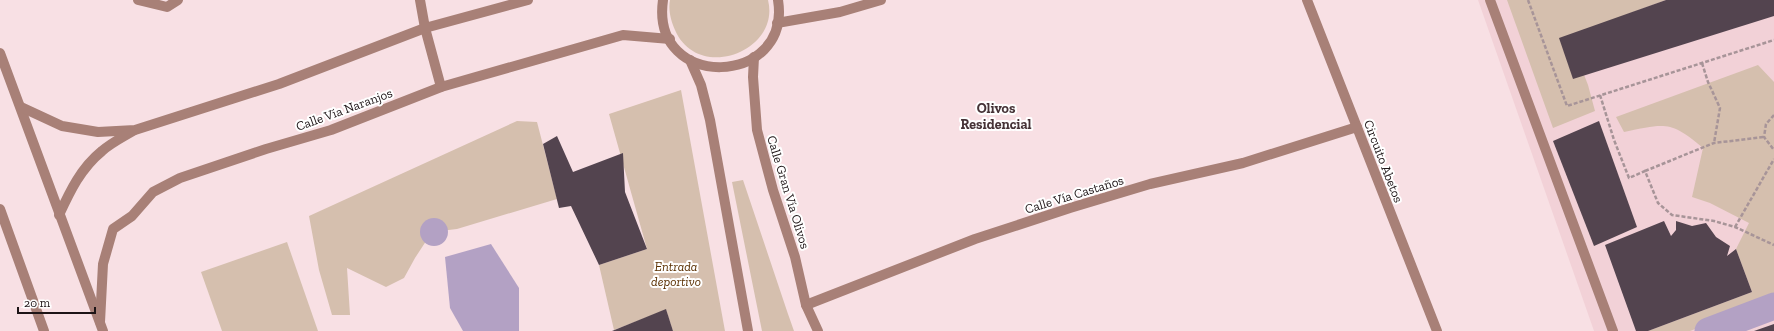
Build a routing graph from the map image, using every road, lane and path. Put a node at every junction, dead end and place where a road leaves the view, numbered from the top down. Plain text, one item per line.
1 (138, 0) edge
2 (178, 0) edge
3 (420, 0) edge
4 (528, 0) edge
5 (663, 0) edge
6 (778, 0) edge
7 (881, 0) edge
8 (1308, 0) edge
9 (1490, 0) edge
10 (1528, 0) edge
11 (778, 22) junction
12 (425, 28) junction
13 (670, 39) junction
14 (1774, 40) edge
15 (0, 53) edge
16 (754, 57) junction
17 (690, 60) junction
18 (1702, 63) junction
19 (441, 87) junction
20 (1600, 95) junction
21 (21, 108) junction
22 (1774, 115) edge
23 (1357, 127) junction
24 (135, 130) junction
25 (1764, 137) junction
26 (1714, 143) junction
27 (1773, 151) edge
28 (1774, 159) edge
29 (1645, 171) junction
30 (0, 209) edge
31 (59, 215) junction
32 (1735, 227) junction
33 (1774, 245) edge
34 (806, 305) junction
35 (102, 327) edge
36 (44, 331) edge
37 (748, 331) edge
38 (818, 331) edge
39 (1437, 331) edge
40 (1613, 331) edge

1 - 2 street
3 - 12 street
4 - 12 street
5 - 13 street
6 - 11 street
7 - 11 street
8 - 23 street, Circuito Abetos
9 - 40 street
10 - 20 path
11 - 16 street
12 - 19 street
12 - 24 street
13 - 17 street
13 - 19 street, Calle Vía Naranjos
14 - 18 path
15 - 21 street
16 - 17 street
16 - 34 street, Calle Gran Vía Olivos
17 - 37 street
18 - 20 path
18 - 26 path
19 - 35 street, Calle Vía Naranjos
20 - 29 path
21 - 24 street
21 - 31 street
22 - 25 path
23 - 34 street, Calle Vía Castaños
23 - 39 street, Circuito Abetos
24 - 31 street
25 - 26 path
25 - 27 path
26 - 29 path
28 - 32 path
29 - 32 path
30 - 36 street
31 - 35 street
32 - 33 path
34 - 38 street, Calle Gran Vía Olivos

